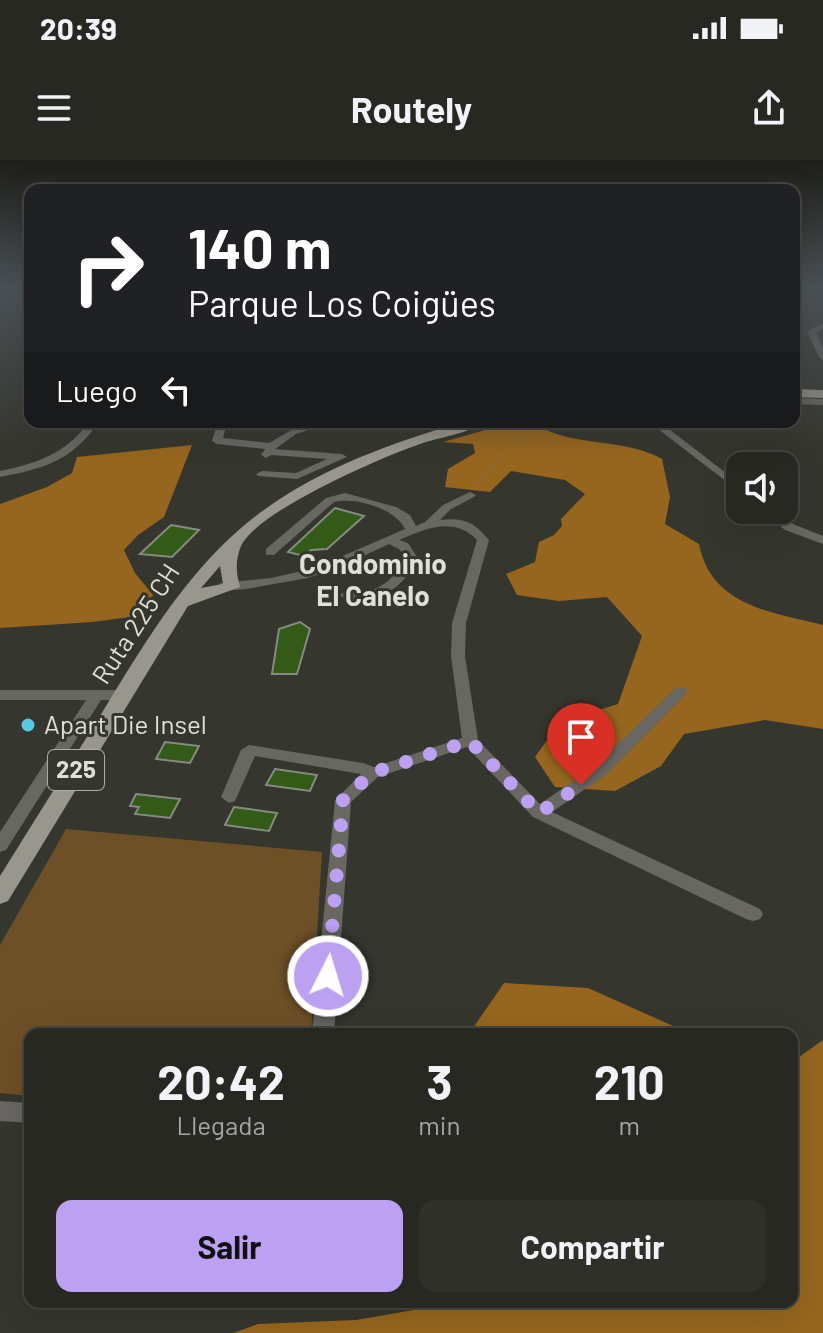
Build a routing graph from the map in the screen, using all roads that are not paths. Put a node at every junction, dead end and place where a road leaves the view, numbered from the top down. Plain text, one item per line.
1 (800, 393) edge
2 (823, 394) edge
3 (800, 401) edge
4 (823, 402) edge
5 (90, 428) edge
6 (221, 428) edge
7 (305, 428) edge
8 (459, 428) edge
9 (662, 428) edge
10 (267, 453) junction
11 (0, 474) edge
12 (262, 474) dead end
13 (726, 478) edge
14 (470, 495) road end
15 (431, 522) junction
16 (785, 524) edge
17 (412, 530) junction
18 (239, 539) junction
19 (389, 540) junction
20 (823, 540) edge
21 (270, 552) dead end
22 (232, 587) junction
23 (191, 588) junction
24 (346, 595) dead end
25 (179, 604) junction
26 (681, 691) dead end
27 (0, 695) edge
28 (122, 695) junction
29 (96, 696) junction
30 (470, 741) junction
31 (372, 773) junction
32 (229, 797) dead end
33 (539, 813) junction
34 (0, 846) edge
35 (0, 895) edge
36 (753, 914) dead end
37 (324, 1028) edge
38 (0, 1111) edge
39 (24, 1113) edge

1 - 2 main road
3 - 4 street
5 - 11 street
6 - 10 street
7 - 10 street
8 - 18 main road, Ruta 225 CH / 225
9 - 13 street
10 - 12 street
14 - 15 street
15 - 17 street
15 - 30 street
16 - 20 street
17 - 19 street
17 - 21 street
18 - 22 main road
18 - 23 main road, Ruta 225 CH / 225
19 - 22 street
19 - 24 street
22 - 23 street
22 - 25 main road
23 - 25 main road, Ruta 225 CH / 225
25 - 28 main road, Ruta 225 CH / 225
26 - 33 street
27 - 29 street
28 - 29 street
28 - 35 main road, Ruta 225 CH / 225
29 - 34 street
30 - 31 street
30 - 33 street
31 - 32 street
31 - 37 street
33 - 36 street
38 - 39 street

